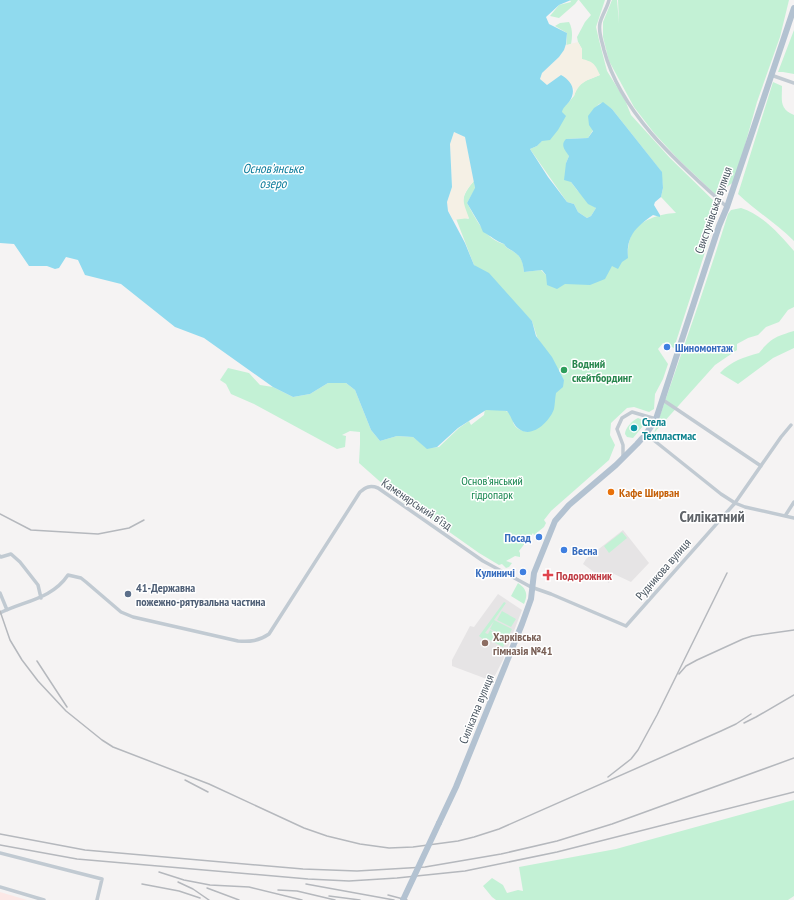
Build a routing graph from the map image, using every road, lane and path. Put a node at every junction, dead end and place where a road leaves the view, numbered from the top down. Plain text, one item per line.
1 (609, 0) edge
2 (794, 8) edge
3 (771, 75) junction
4 (794, 83) edge
5 (727, 207) junction
6 (663, 400) junction
7 (656, 419) junction
8 (791, 426) dead end
9 (646, 434) junction
10 (623, 459) junction
11 (760, 466) junction
12 (794, 502) edge
13 (735, 503) junction
14 (785, 516) junction
15 (794, 518) edge
16 (0, 556) edge
17 (531, 587) junction
18 (0, 593) edge
19 (41, 598) junction
20 (7, 610) junction
21 (0, 613) edge
22 (0, 853) edge
23 (0, 887) edge
24 (44, 900) edge
25 (97, 900) edge
26 (403, 900) edge

1 - 5 street
2 - 3 main road, Свистунівська вулиця
3 - 4 street
3 - 5 main road, Свистунівська вулиця
5 - 6 main road, Свистунівська вулиця
6 - 7 main road, Свистунівська вулиця
6 - 11 street
7 - 9 main road, Силікатна вулиця
7 - 10 street
8 - 11 street, Рудникова вулиця
9 - 10 main road, Силікатна вулиця
9 - 13 street
10 - 17 main road, Силікатна вулиця
11 - 13 street, Рудникова вулиця
12 - 14 street
13 - 14 street
13 - 17 street, Рудникова вулиця
14 - 15 street
16 - 19 street
17 - 19 street, Каменярський в’їзд
17 - 26 main road, Силікатна вулиця, bridge
18 - 20 street
19 - 20 street
20 - 21 street
22 - 25 street
23 - 24 street

